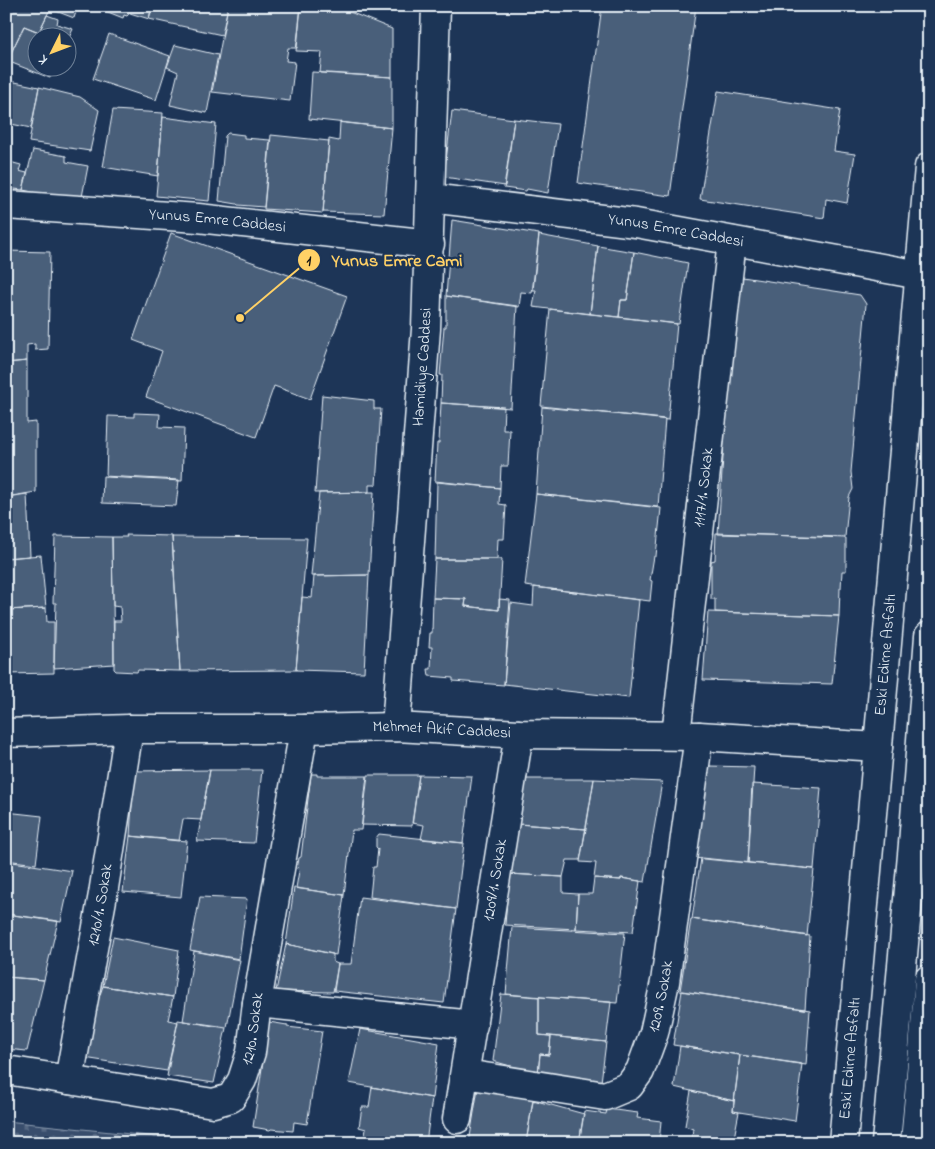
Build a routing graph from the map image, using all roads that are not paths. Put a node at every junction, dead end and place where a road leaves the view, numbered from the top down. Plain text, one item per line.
1 (435, 7) edge
2 (929, 167) edge
3 (430, 198) junction
4 (6, 205) edge
5 (732, 241) junction
6 (430, 244) junction
7 (920, 275) junction
8 (929, 636) edge
9 (926, 664) junction
10 (882, 702) junction
11 (396, 727) junction
12 (129, 729) junction
13 (304, 730) junction
14 (6, 733) edge
15 (518, 734) junction
16 (688, 736) junction
17 (878, 747) junction
18 (924, 760) edge
19 (929, 979) edge
20 (257, 1003) junction
21 (473, 1025) junction
22 (6, 1070) edge
23 (465, 1074) junction
24 (69, 1080) junction
25 (457, 1119) dead end
26 (843, 1143) edge
27 (886, 1143) edge
28 (915, 1143) edge

1 - 3 street, Hamidiye Caddesi
2 - 7 street, Eski Edirne Asfaltı
3 - 5 street, Yunus Emre Caddesi
3 - 6 street, Hamidiye Caddesi
4 - 6 street, Yunus Emre Caddesi
5 - 7 street, Yunus Emre Caddesi
5 - 16 street, 1117/1. Sokak
6 - 11 street, Hamidiye Caddesi
7 - 10 street, Eski Edirne Asfaltı
8 - 9 street
9 - 10 street
9 - 18 street
10 - 17 street, Eski Edirne Asfaltı
11 - 13 street, Mehmet Akif Caddesi
11 - 15 street, Mehmet Akif Caddesi
12 - 13 street, Mehmet Akif Caddesi
12 - 14 street, Mehmet Akif Caddesi
12 - 24 street, 1210/1. Sokak
13 - 20 street, 1210. Sokak
15 - 16 street, Mehmet Akif Caddesi
15 - 21 street, 1209/1. Sokak
16 - 17 street, Mehmet Akif Caddesi
16 - 23 street, 1209. Sokak
17 - 18 street, Mehmet Akif Caddesi
17 - 26 street, Eski Edirne Asfaltı
18 - 27 street
19 - 28 street
20 - 21 street
20 - 24 street, 1210. Sokak
21 - 23 street, 1209/1. Sokak
22 - 24 street, 1210. Sokak
23 - 25 street, 1209/1. Sokak

